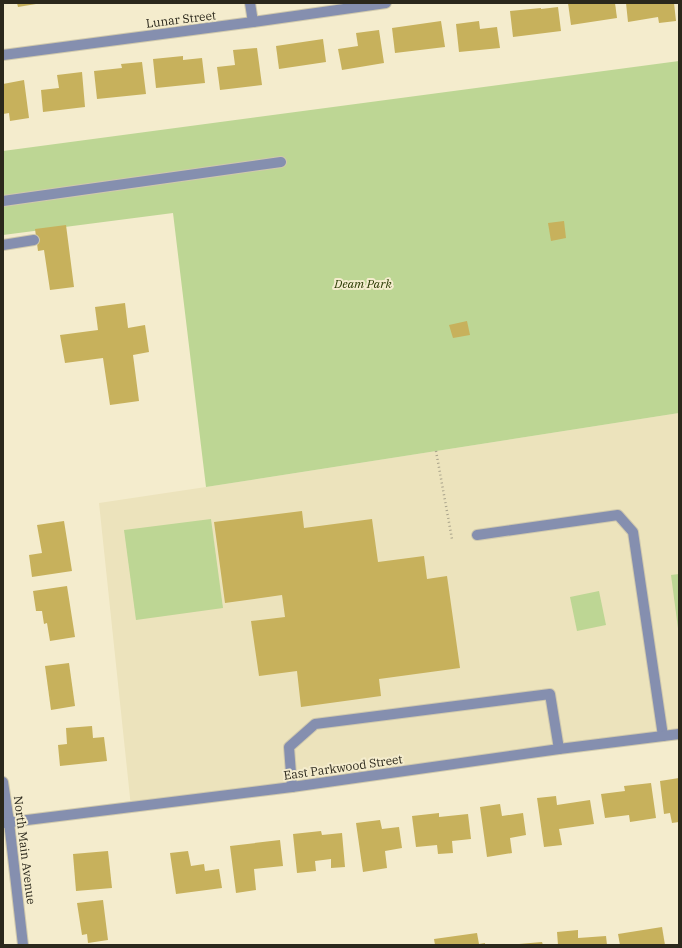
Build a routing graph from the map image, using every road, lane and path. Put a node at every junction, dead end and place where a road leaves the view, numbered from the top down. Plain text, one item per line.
1 (250, 3) edge
2 (386, 3) edge
3 (253, 22) junction
4 (3, 55) edge
5 (281, 162) dead end
6 (3, 201) edge
7 (34, 240) dead end
8 (3, 245) edge
9 (436, 451) dead end
10 (477, 535) dead end
11 (452, 538) dead end
12 (679, 734) edge
13 (663, 736) junction
14 (559, 749) junction
15 (3, 782) edge
16 (292, 787) junction
17 (6, 822) edge
18 (23, 945) edge

1 - 3 street
2 - 3 street, Lunar Street
3 - 4 street, Lunar Street
5 - 6 street
7 - 8 street
9 - 11 path
10 - 13 street
12 - 13 street, East Parkwood Street
13 - 14 street, East Parkwood Street
14 - 16 street, East Parkwood Street
14 - 16 street
15 - 17 street, North Main Avenue
16 - 17 street, East Parkwood Street
17 - 18 street, North Main Avenue

